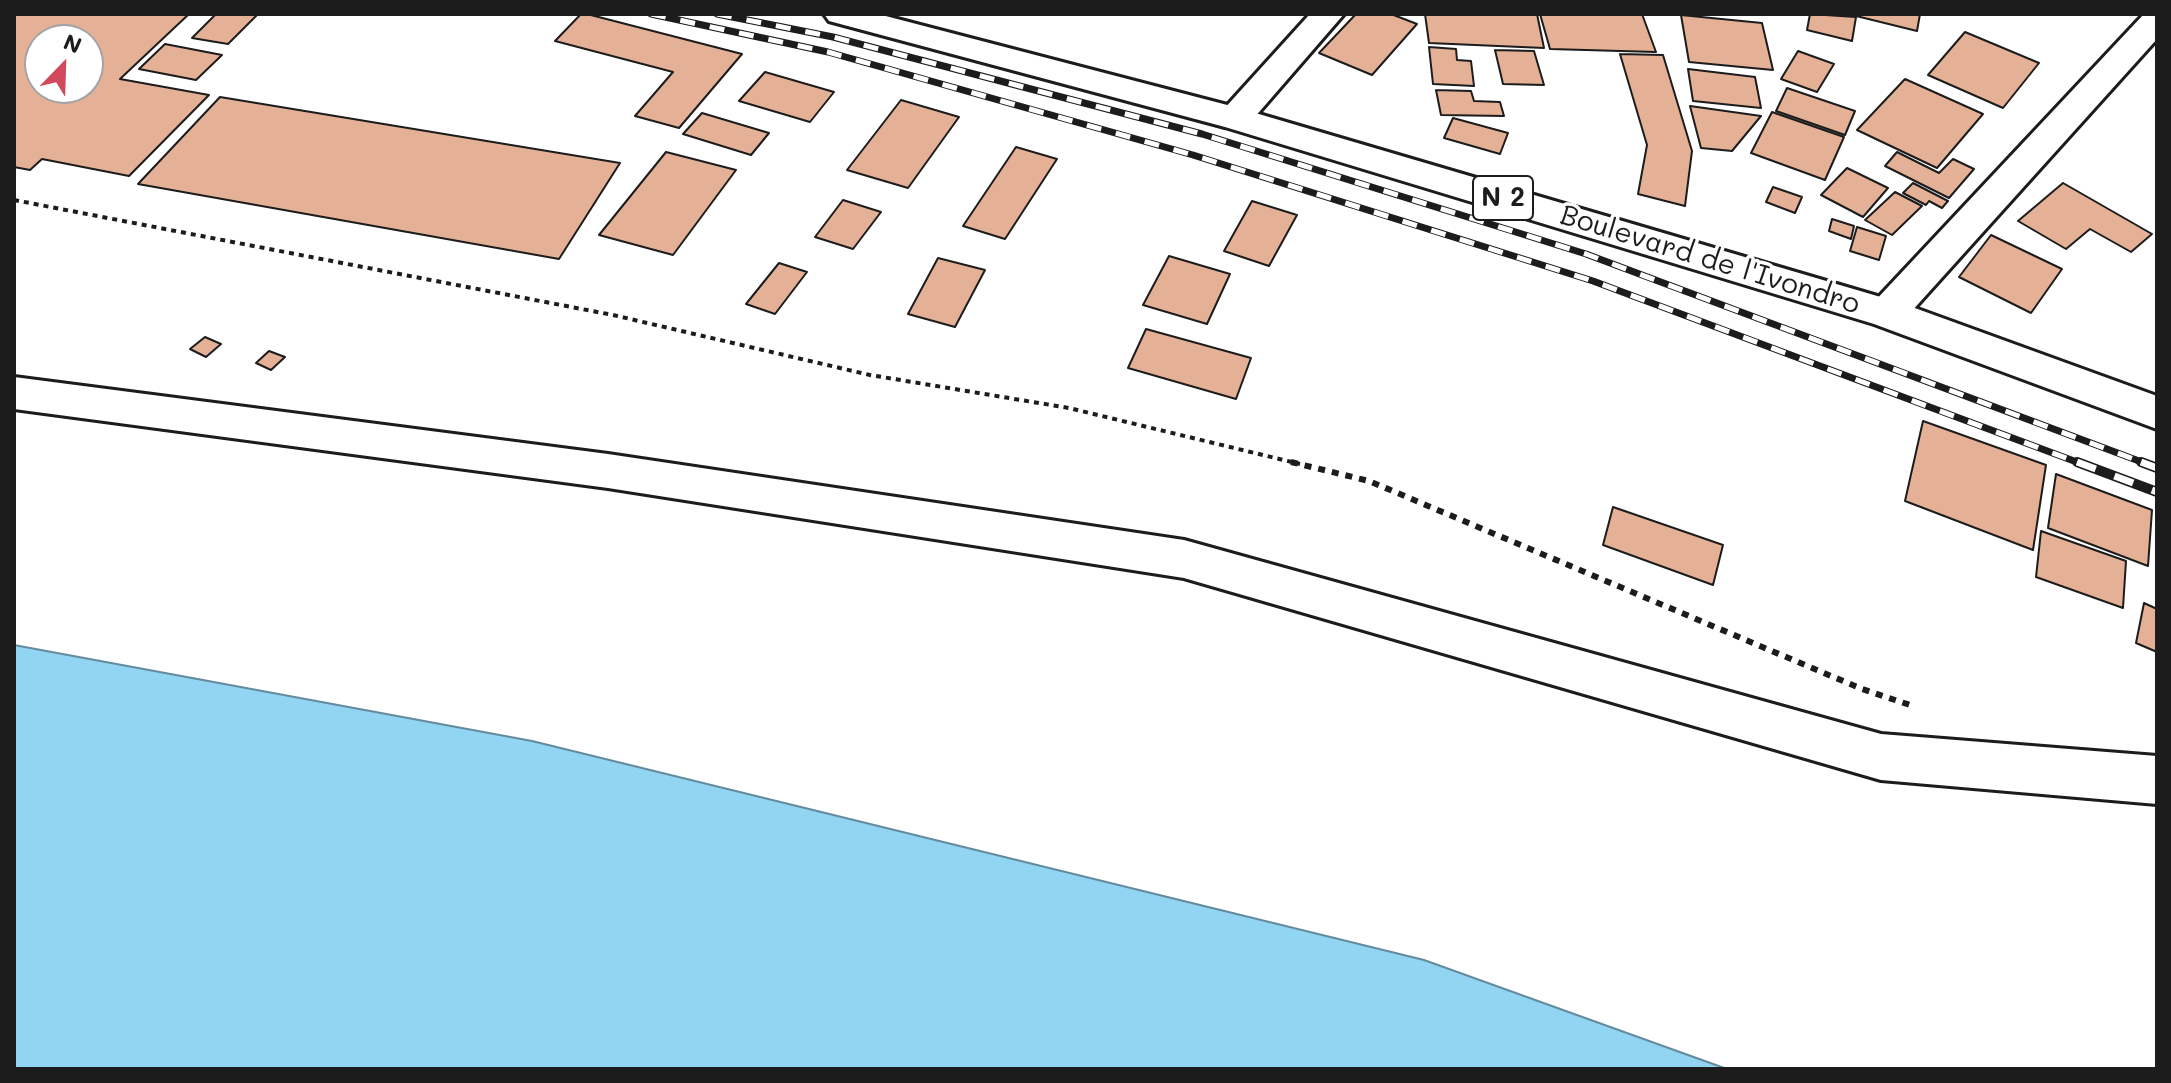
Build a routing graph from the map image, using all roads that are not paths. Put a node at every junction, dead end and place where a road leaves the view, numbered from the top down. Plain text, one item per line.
1 (840, 14) edge
2 (1328, 14) edge
3 (892, 19) edge
4 (2157, 19) edge
5 (1235, 118) junction
6 (1887, 313) junction
7 (14, 393) edge
8 (2157, 413) edge
9 (2157, 780) edge

1 - 3 main road, Boulevard de l'Ivondro / N 2
2 - 5 main road
3 - 5 main road, Boulevard de l'Ivondro / N 2
4 - 6 main road
5 - 6 main road, Boulevard de l'Ivondro / N 2
6 - 8 main road, Boulevard de l'Ivondro / N 2
7 - 9 main road

